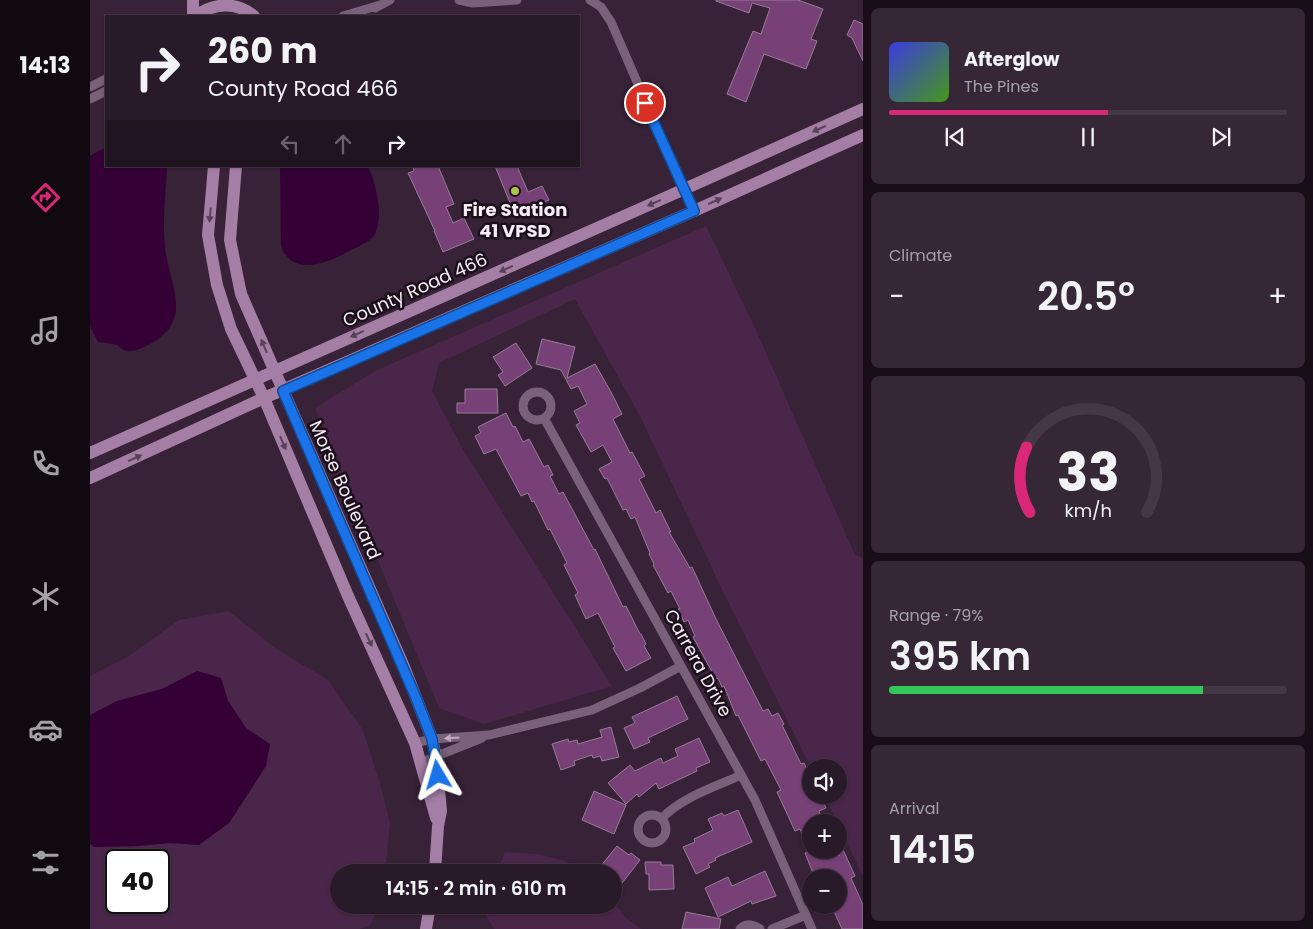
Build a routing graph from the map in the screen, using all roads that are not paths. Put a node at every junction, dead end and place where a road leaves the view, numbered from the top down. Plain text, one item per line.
1 (193, 0) edge
2 (390, 0) edge
3 (459, 0) edge
4 (517, 0) edge
5 (590, 0) edge
6 (236, 4) edge
7 (380, 5) junction
8 (195, 15) edge
9 (196, 15) edge
10 (252, 15) edge
11 (346, 15) edge
12 (361, 15) edge
13 (105, 80) edge
14 (90, 87) edge
15 (105, 92) edge
16 (90, 99) edge
17 (863, 109) edge
18 (863, 135) edge
19 (214, 167) edge
20 (236, 167) edge
21 (684, 190) junction
22 (694, 211) junction
23 (274, 370) junction
24 (254, 379) junction
25 (283, 391) junction
26 (264, 398) junction
27 (544, 418) dead end
28 (90, 452) edge
29 (90, 478) edge
30 (681, 666) junction
31 (489, 735) junction
32 (432, 739) junction
33 (416, 742) junction
34 (436, 757) junction
35 (422, 762) junction
36 (741, 775) junction
37 (662, 818) dead end
38 (438, 826) junction
39 (436, 864) edge
40 (428, 914) edge
41 (806, 915) junction
42 (426, 929) edge
43 (740, 929) edge
44 (760, 929) edge
45 (772, 929) edge
46 (812, 929) edge

1 - 8 main road
2 - 7 street
3 - 4 street
5 - 21 street
6 - 9 main road
6 - 10 main road
7 - 11 street
7 - 12 street
13 - 14 street
15 - 16 street
17 -> 21 main road, County Road 466
22 -> 18 main road
19 -> 24 main road, Morse Boulevard
23 -> 20 main road, Morse Boulevard
21 - 22 main road
21 -> 23 main road, County Road 466
22 - 25 main road
23 - 24 main road, County Road 466
23 - 25 main road, Morse Boulevard
24 - 26 main road, Morse Boulevard
24 - 28 main road, County Road 466
25 - 26 main road
25 - 32 main road, Morse Boulevard
29 -> 26 main road
26 -> 33 main road, Morse Boulevard
27 - 30 street, Carrera Drive
30 - 31 street
30 - 36 street, Carrera Drive
31 -> 32 street
31 - 34 street
32 - 33 street
32 - 34 main road, Morse Boulevard
33 - 35 main road, Morse Boulevard
34 - 35 street
34 - 38 main road, Morse Boulevard
35 - 38 main road, Morse Boulevard
36 - 37 street
36 - 41 street, Carrera Drive
38 - 39 main road, Morse Boulevard
40 - 42 main road
41 - 45 street
41 - 46 street, Carrera Drive
43 - 44 street

